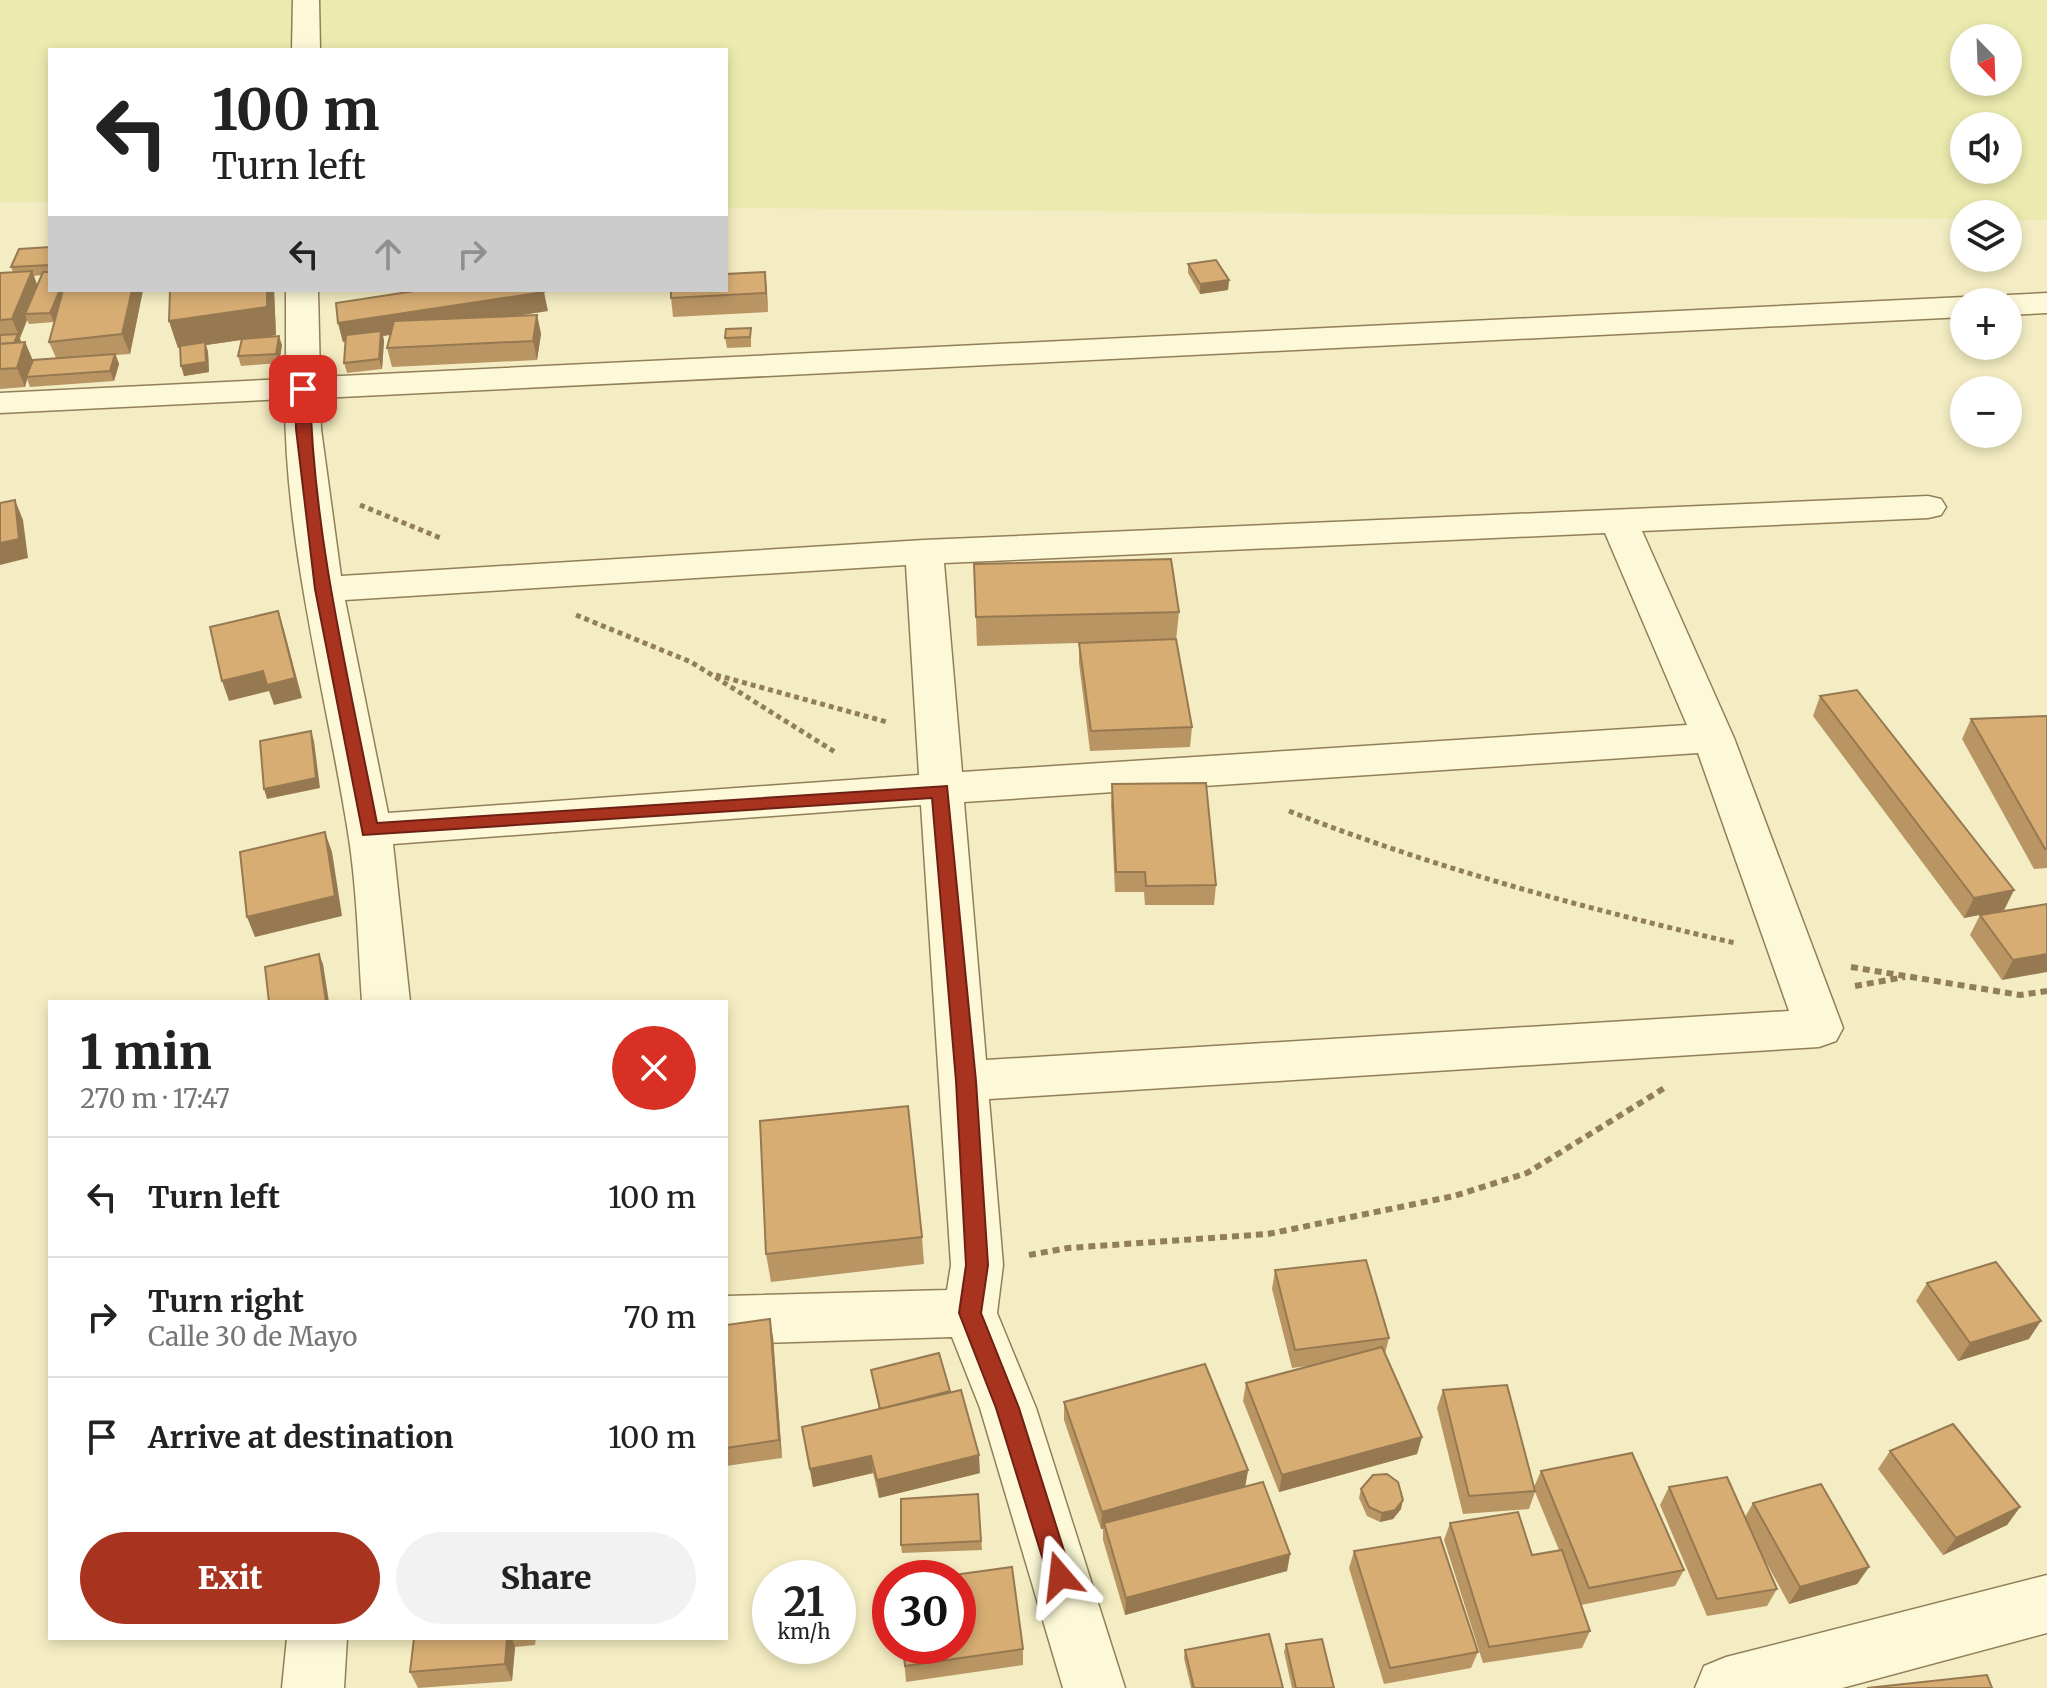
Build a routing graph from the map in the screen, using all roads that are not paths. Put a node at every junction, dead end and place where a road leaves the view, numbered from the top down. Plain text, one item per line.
1 (306, 0) edge
2 (306, 48) edge
3 (302, 292) edge
4 (2047, 303) edge
5 (2022, 304) edge
6 (1950, 308) edge
7 (303, 389) junction
8 (0, 403) edge
9 (1928, 507) dead end
10 (1619, 522) junction
11 (924, 552) junction
12 (323, 589) junction
13 (1713, 738) junction
14 (939, 770) junction
15 (370, 830) junction
16 (386, 1000) edge
17 (966, 1081) junction
18 (974, 1289) junction
19 (728, 1320) edge
20 (2047, 1604) edge
21 (317, 1640) edge
22 (313, 1688) edge
23 (1094, 1688) edge
24 (1726, 1688) edge

1 - 2 street
3 - 7 street
4 - 5 street
6 - 7 street
7 - 8 street
7 - 12 street
9 - 10 street
10 - 11 street
10 - 13 street
11 - 12 street
11 - 14 street
12 - 15 street
13 - 14 street
13 - 17 street
14 - 15 street
14 - 17 street
15 - 16 street
17 - 18 street
18 - 19 street
18 - 23 street
20 - 24 street
21 - 22 street

